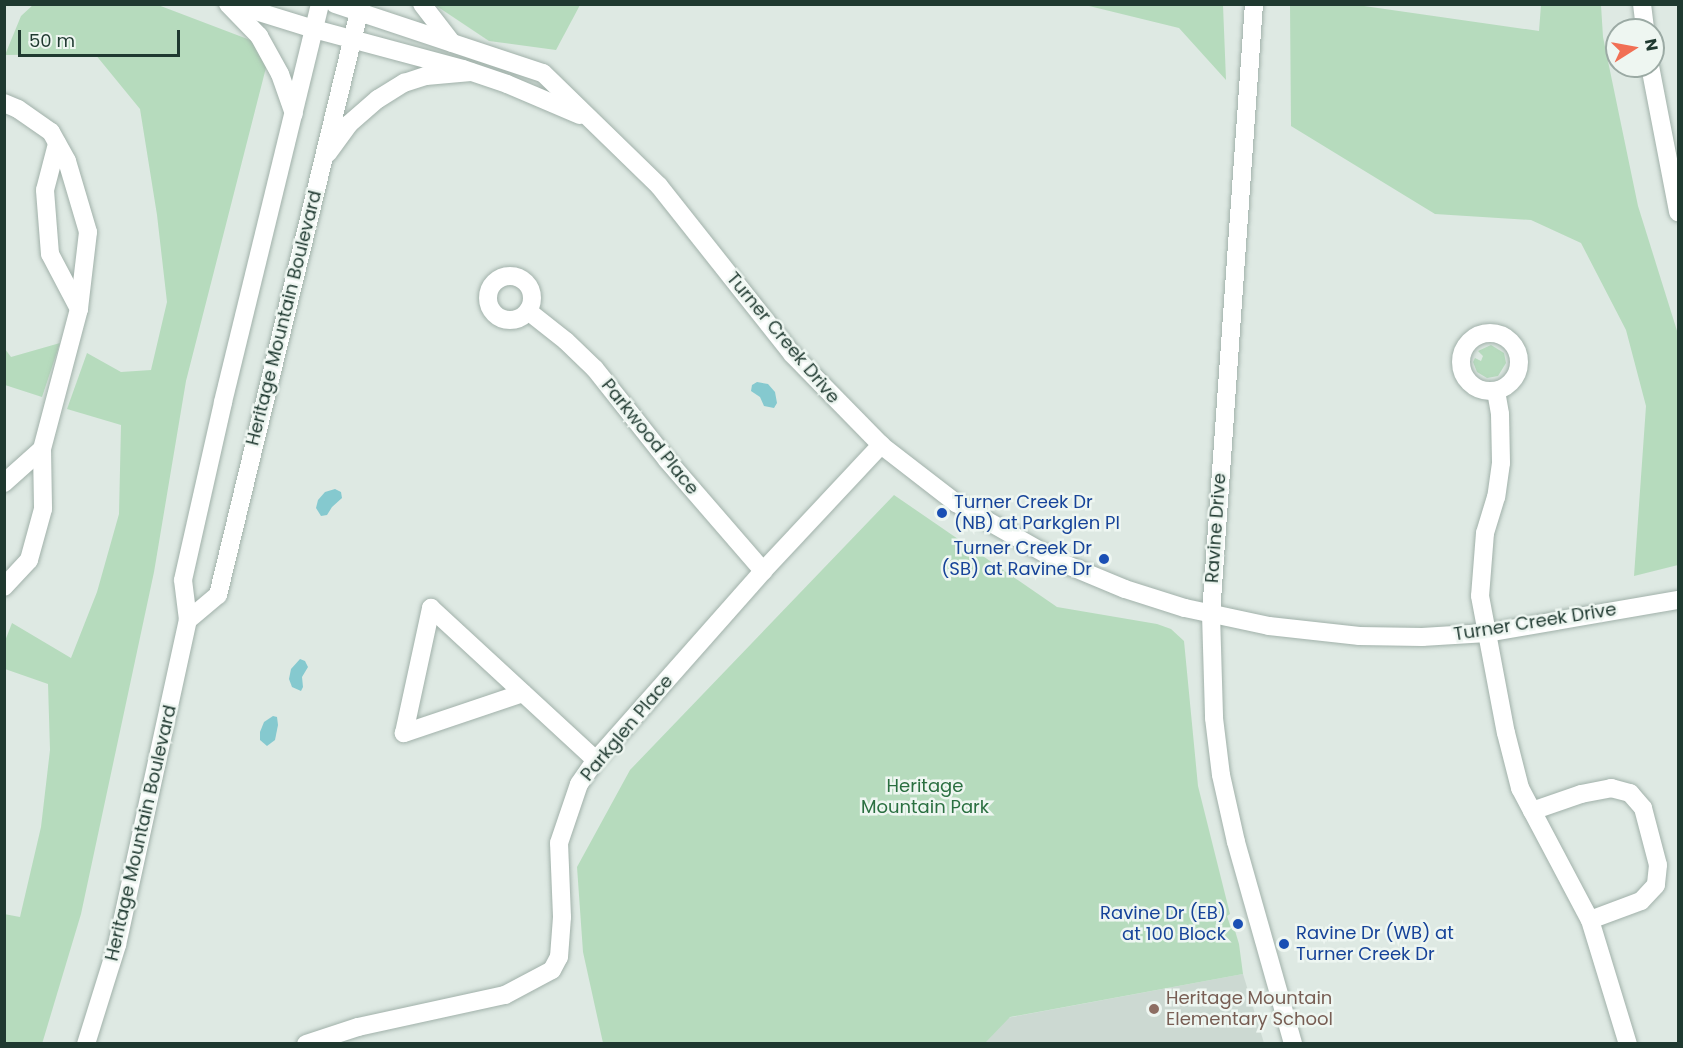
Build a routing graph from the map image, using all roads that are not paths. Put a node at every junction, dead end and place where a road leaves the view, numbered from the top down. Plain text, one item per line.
1 (228, 4) edge
2 (232, 4) edge
3 (320, 4) edge
4 (335, 4) edge
5 (422, 4) edge
6 (1254, 4) edge
7 (360, 8) edge
8 (314, 29) junction
9 (353, 39) junction
10 (452, 43) junction
11 (471, 72) junction
12 (1653, 78) edge
13 (4, 104) edge
14 (294, 114) junction
15 (587, 118) junction
16 (1664, 129) junction
17 (57, 144) junction
18 (322, 162) junction
19 (1678, 165) edge
20 (1678, 212) edge
21 (79, 309) junction
22 (528, 311) dead end
23 (1496, 391) dead end
24 (881, 445) junction
25 (42, 449) junction
26 (4, 483) edge
27 (763, 571) junction
28 (5, 583) edge
29 (1675, 598) edge
30 (1211, 614) junction
31 (189, 621) junction
32 (1486, 633) junction
33 (523, 693) junction
34 (596, 760) junction
35 (1532, 811) junction
36 (1590, 920) junction
37 (86, 1044) edge
38 (306, 1044) edge
39 (1293, 1044) edge
40 (1628, 1044) edge

1 - 14 street
2 - 8 street, Turner Creek Drive
3 - 8 street, Heritage Mountain Boulevard
4 - 7 street, Turner Creek Drive
5 - 10 street
6 - 30 street, Ravine Drive
7 - 9 street, Heritage Mountain Boulevard
7 - 10 street, Turner Creek Drive
8 - 9 street, Turner Creek Drive
8 - 14 street, Heritage Mountain Boulevard
9 - 11 street, Turner Creek Drive
9 - 18 street, Heritage Mountain Boulevard
10 - 15 street, Turner Creek Drive
11 - 15 street, Turner Creek Drive
11 - 18 street
12 - 16 street
13 - 17 street
14 - 31 street, Heritage Mountain Boulevard
15 - 24 street, Turner Creek Drive
16 - 19 street
16 - 20 street
17 - 21 street
17 - 21 street
18 - 31 street, Heritage Mountain Boulevard
21 - 25 street
22 - 27 street, Parkwood Place
23 - 32 street
24 - 27 street, Parkglen Place
24 - 30 street, Turner Creek Drive
25 - 26 street
25 - 28 street
27 - 34 street, Parkglen Place
29 - 32 street, Turner Creek Drive
30 - 32 street, Turner Creek Drive
30 - 39 street, Ravine Drive
31 - 37 street, Heritage Mountain Boulevard
32 - 35 street
33 - 33 street
33 - 34 street
34 - 38 street, Parkglen Place
35 - 36 street
35 - 36 street
36 - 40 street

